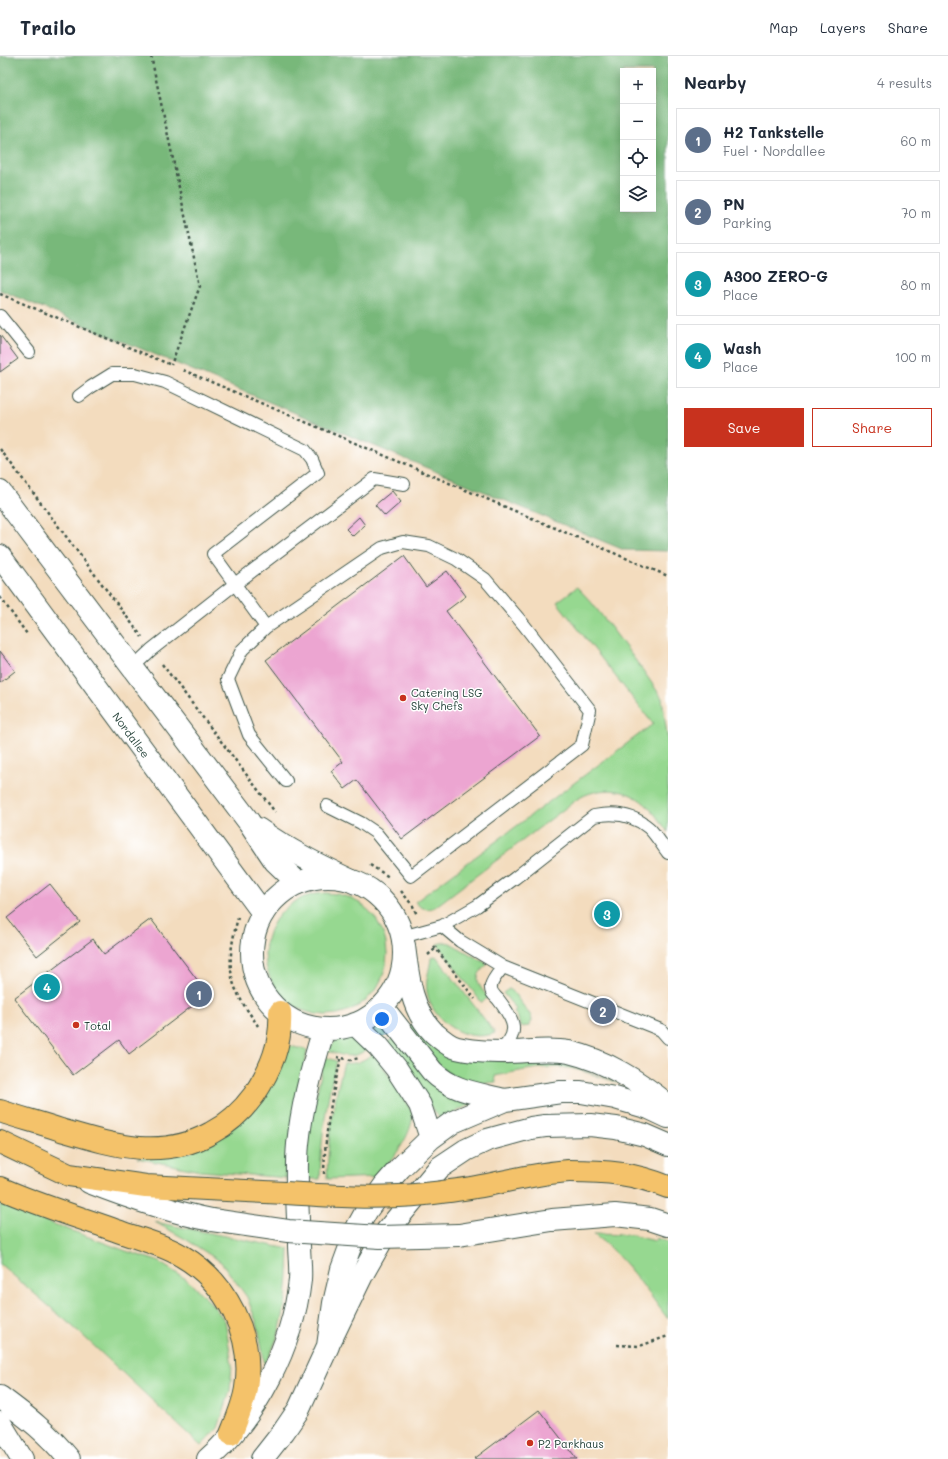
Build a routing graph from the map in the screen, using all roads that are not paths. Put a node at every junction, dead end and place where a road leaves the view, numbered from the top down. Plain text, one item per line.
1 (0, 316) edge
2 (29, 352) dead end
3 (79, 396) dead end
4 (404, 484) dead end
5 (0, 492) edge
6 (0, 556) edge
7 (235, 584) junction
8 (266, 627) junction
9 (133, 667) junction
10 (286, 781) dead end
11 (327, 806) dead end
12 (249, 822) junction
13 (668, 853) edge
14 (298, 883) junction
15 (356, 883) junction
16 (264, 913) junction
17 (442, 926) junction
18 (403, 941) junction
19 (503, 967) junction
20 (382, 1007) junction
21 (280, 1012) junction
22 (355, 1024) junction
23 (324, 1029) junction
24 (668, 1038) edge
25 (498, 1052) junction
26 (505, 1100) junction
27 (668, 1105) edge
28 (0, 1111) edge
29 (668, 1117) edge
30 (431, 1138) junction
31 (0, 1142) edge
32 (668, 1145) edge
33 (69, 1175) junction
34 (668, 1187) edge
35 (0, 1188) edge
36 (668, 1225) edge
37 (328, 1346) junction
38 (0, 1397) edge
39 (0, 1423) edge
40 (232, 1434) junction
41 (22, 1459) edge
42 (69, 1459) edge
43 (208, 1459) edge
44 (262, 1459) edge

1 - 2 lane
3 - 7 lane
4 - 7 lane
5 - 9 street
6 - 16 street, Nordallee
7 - 8 lane
7 - 9 lane
8 - 10 lane
8 - 11 lane
9 - 12 street
12 - 14 street
12 - 15 street
13 - 17 lane
14 - 15 street
14 - 16 street
15 - 18 street
16 - 21 street
17 - 18 lane
17 - 19 lane
18 - 20 street
18 - 25 street
19 - 24 lane
19 - 25 lane
20 - 22 street
20 - 26 street
21 - 23 street
21 - 28 highway
22 - 23 street
22 - 30 street
23 - 40 street
25 - 27 street
26 - 29 street
26 - 30 street
30 - 37 street
31 - 33 highway
32 - 37 street
33 - 34 highway, bridge
33 - 36 street, bridge
35 - 40 highway
37 - 44 street
38 - 42 street
39 - 41 street
40 - 43 street

